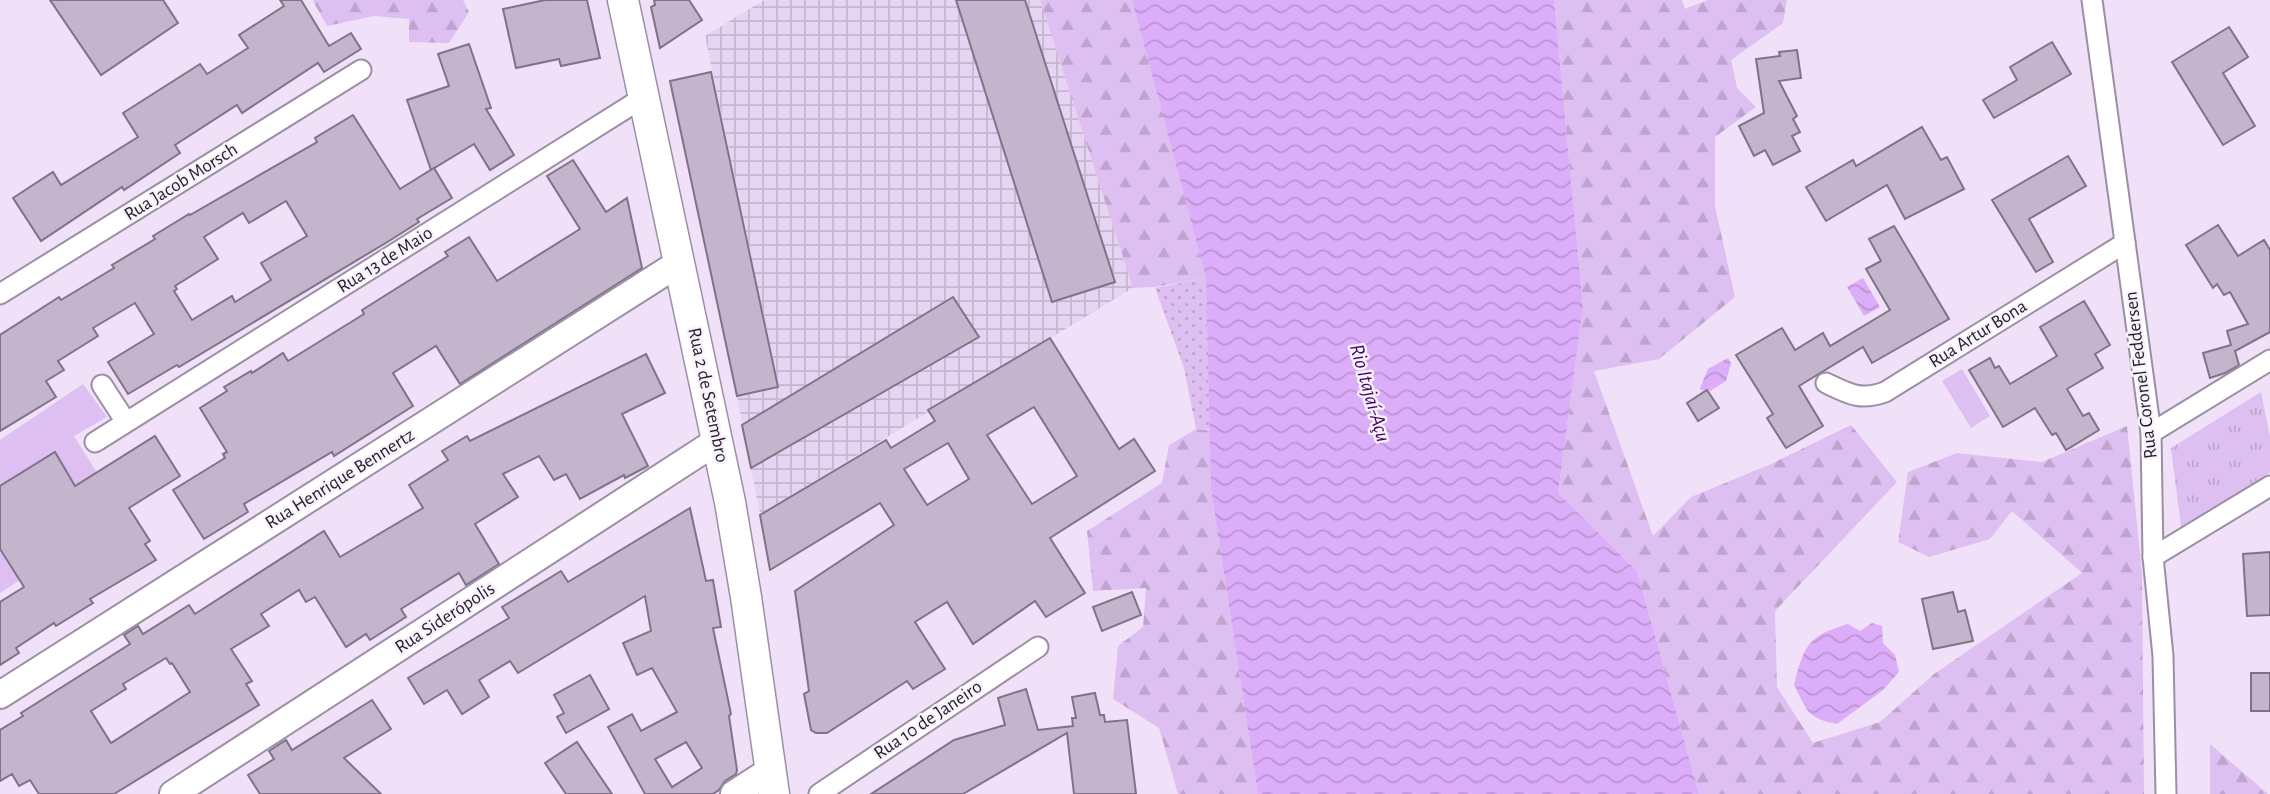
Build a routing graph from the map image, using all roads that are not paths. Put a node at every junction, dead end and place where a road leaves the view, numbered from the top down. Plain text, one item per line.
1 (623, 0) edge
2 (2092, 0) edge
3 (361, 70) dead end
4 (644, 97) junction
5 (2124, 243) junction
6 (680, 263) junction
7 (0, 294) edge
8 (2270, 360) edge
9 (1826, 383) dead end
10 (102, 385) dead end
11 (126, 422) junction
12 (2151, 433) junction
13 (717, 441) junction
14 (95, 442) dead end
15 (2270, 485) edge
16 (2153, 557) junction
17 (1038, 647) dead end
18 (0, 695) edge
19 (773, 782) edge
20 (173, 794) edge
21 (734, 794) edge
22 (819, 794) edge
23 (2166, 794) edge

1 - 4 main road, Rua 2 de Setembro
2 - 5 street, Rua Coronel Feddersen
3 - 7 street, Rua Jacob Morsch
4 - 6 main road, Rua 2 de Setembro
4 - 11 street, Rua 13 de Maio
5 - 9 street, Rua Artur Bona
5 - 12 street, Rua Coronel Feddersen
6 - 13 main road, Rua 2 de Setembro
6 - 18 street, Rua Henrique Bennertz
8 - 12 street
10 - 11 street
11 - 14 street, Rua 13 de Maio
12 - 16 street, Rua Coronel Feddersen
13 - 19 main road, Rua 2 de Setembro
13 - 20 street, Rua Siderópolis
15 - 16 street
16 - 23 street, Rua Coronel Feddersen
17 - 22 street, Rua 10 de Janeiro
19 - 21 street

